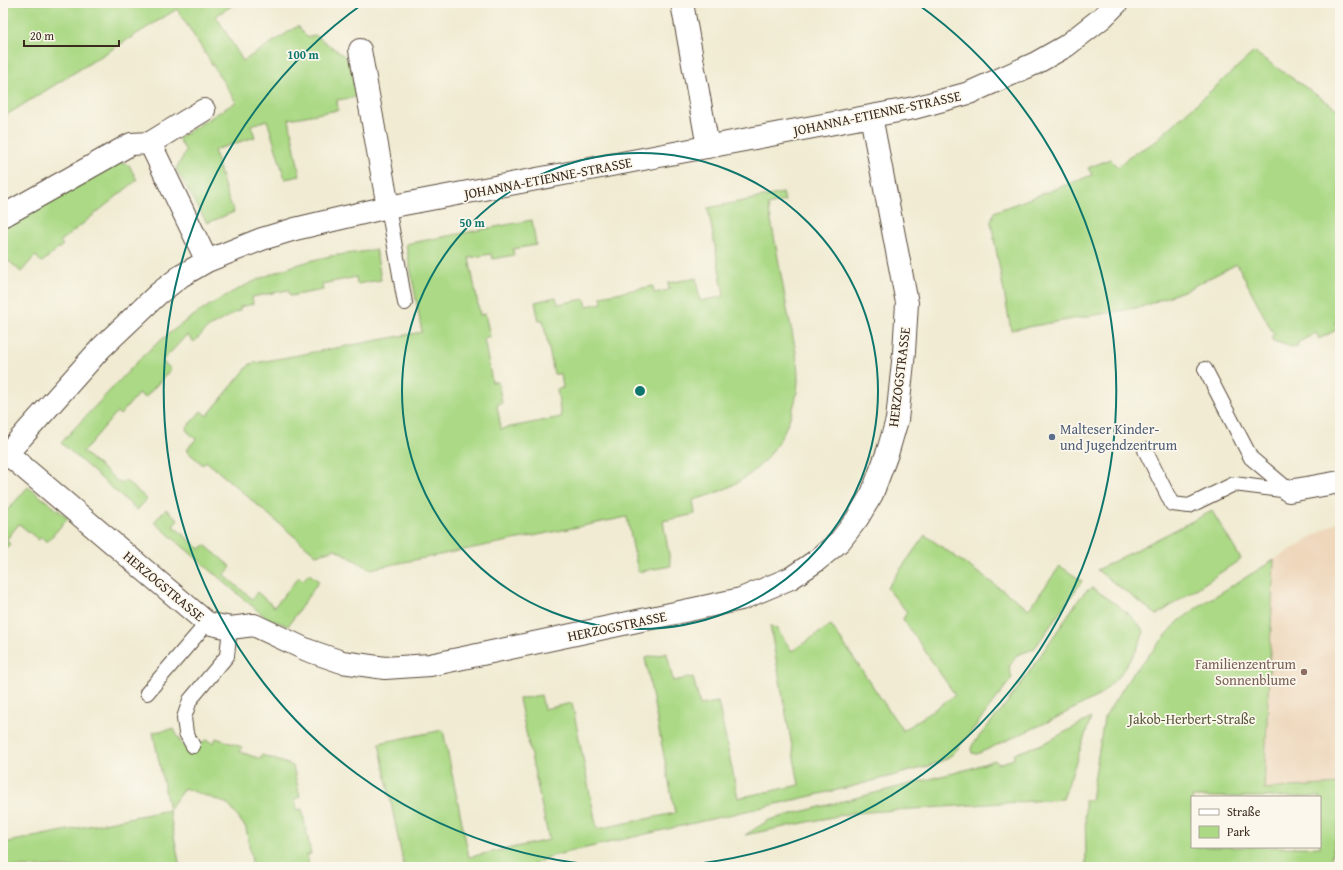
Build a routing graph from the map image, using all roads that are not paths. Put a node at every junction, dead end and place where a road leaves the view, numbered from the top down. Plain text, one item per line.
1 (682, 3) edge
2 (1117, 3) edge
3 (360, 50) dead end
4 (204, 110) dead end
5 (871, 116) junction
6 (150, 143) junction
7 (708, 147) junction
8 (388, 207) junction
9 (3, 216) edge
10 (207, 261) junction
11 (404, 304) dead end
12 (1205, 369) dead end
13 (1145, 450) dead end
14 (4, 454) edge
15 (1340, 482) edge
16 (1289, 490) junction
17 (207, 623) junction
18 (230, 628) junction
19 (147, 693) dead end
20 (193, 746) dead end

1 - 7 street
2 - 5 street, JOHANNA-ETIENNE-STRASSE
3 - 8 street
4 - 6 street
5 - 7 street, JOHANNA-ETIENNE-STRASSE
5 - 18 street, HERZOGSTRASSE
6 - 9 street
6 - 10 street
7 - 8 street, JOHANNA-ETIENNE-STRASSE
8 - 10 street, JOHANNA-ETIENNE-STRASSE
8 - 11 lane
10 - 14 street, JOHANNA-ETIENNE-STRASSE
12 - 16 lane
13 - 16 lane
14 - 17 street, HERZOGSTRASSE
15 - 16 street
17 - 18 street, HERZOGSTRASSE
17 - 19 lane
18 - 20 lane

